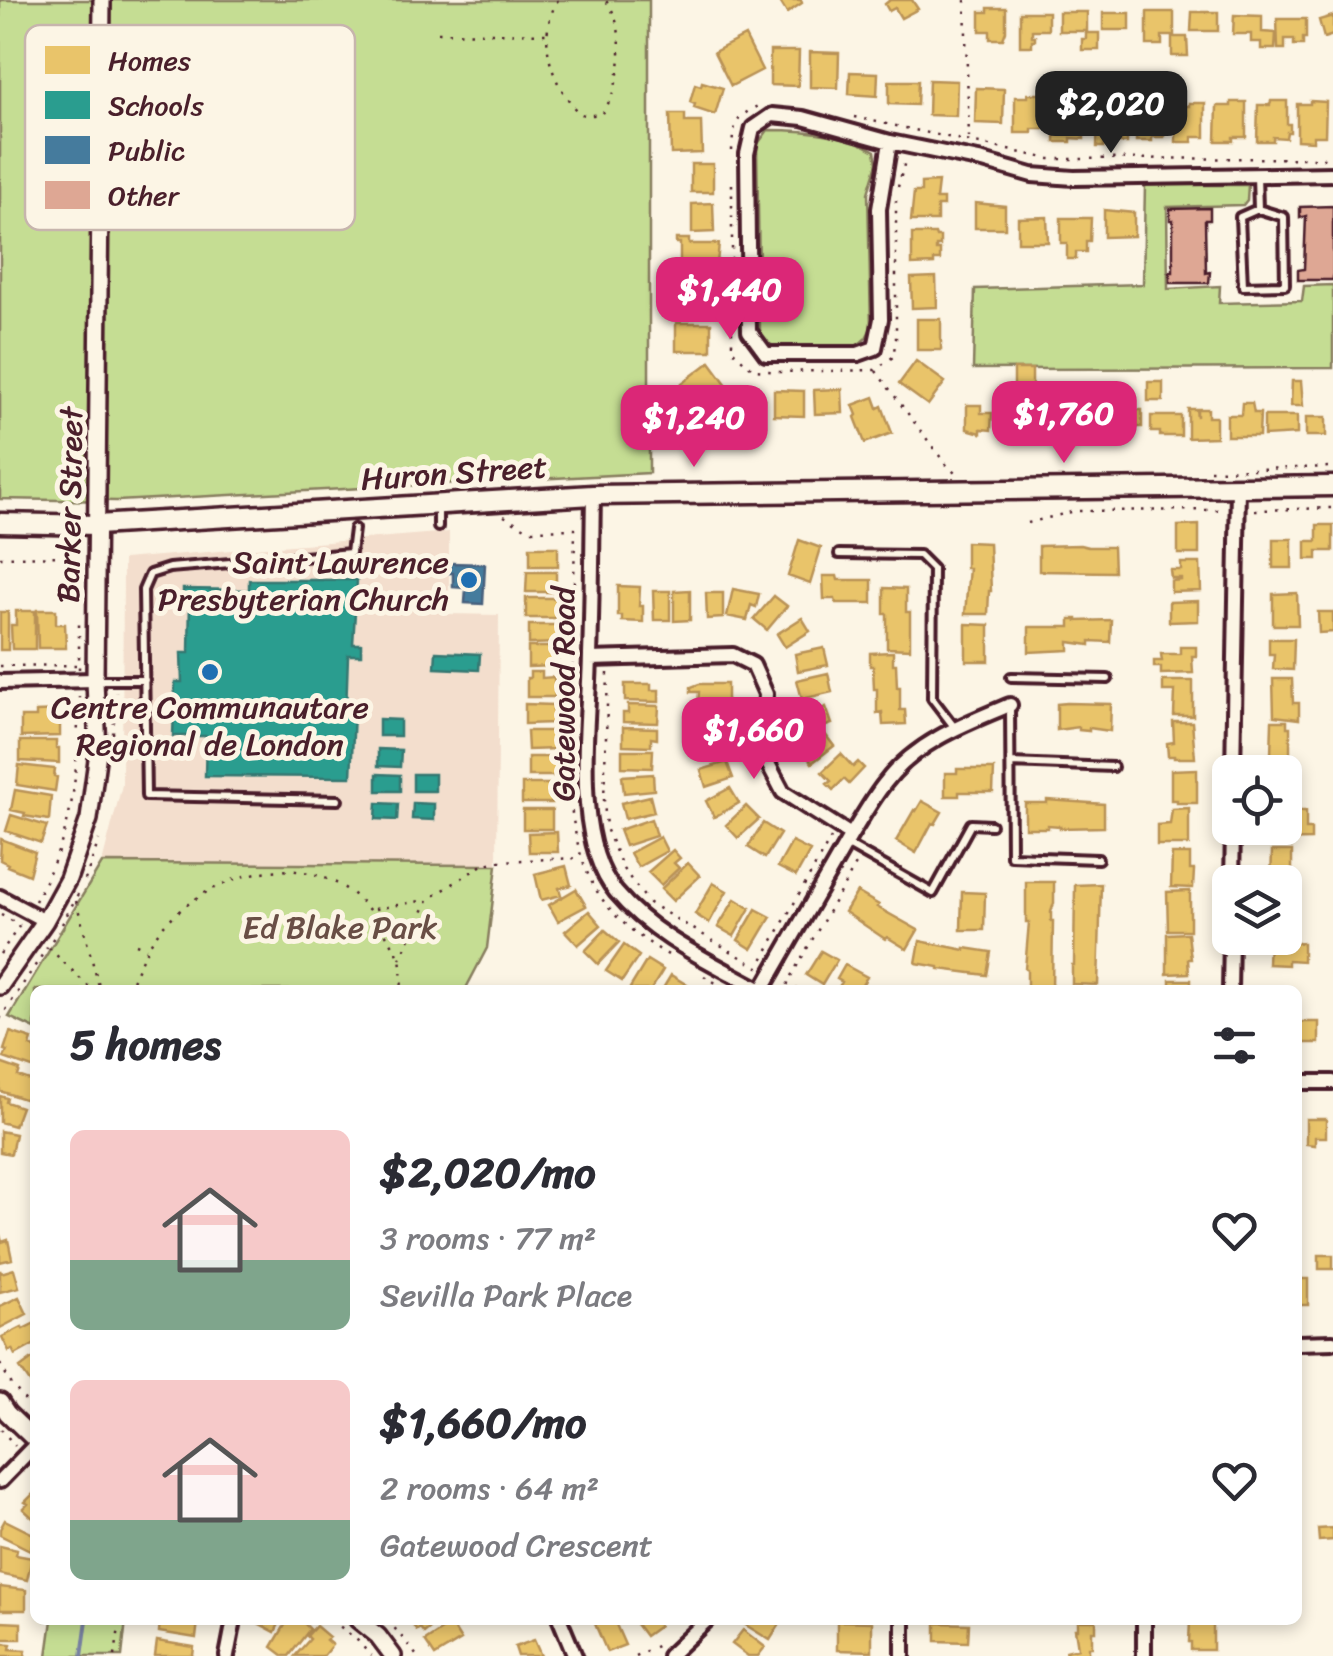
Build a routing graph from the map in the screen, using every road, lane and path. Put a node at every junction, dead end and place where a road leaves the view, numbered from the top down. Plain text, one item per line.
1 (102, 0) edge
2 (558, 0) edge
3 (606, 0) edge
4 (965, 0) edge
5 (102, 25) edge
6 (438, 32) dead end
7 (548, 34) junction
8 (762, 104) dead end
9 (839, 113) dead end
10 (890, 142) junction
11 (969, 142) junction
12 (906, 156) dead end
13 (1333, 158) edge
14 (732, 165) dead end
15 (1333, 174) edge
16 (1257, 175) junction
17 (732, 183) dead end
18 (1258, 209) junction
19 (100, 230) edge
20 (875, 370) junction
21 (958, 476) dead end
22 (1333, 486) edge
23 (1238, 488) junction
24 (593, 495) junction
25 (438, 504) junction
26 (1333, 508) edge
27 (1224, 510) dead end
28 (1255, 510) dead end
29 (1028, 523) dead end
30 (0, 524) edge
31 (97, 525) junction
32 (438, 527) dead end
33 (354, 529) dead end
34 (839, 554) dead end
35 (0, 557) edge
36 (81, 561) dead end
37 (80, 613) dead end
38 (590, 659) junction
39 (78, 665) junction
40 (0, 666) edge
41 (608, 671) dead end
42 (1011, 677) dead end
43 (1108, 679) dead end
44 (87, 680) junction
45 (145, 680) junction
46 (0, 682) edge
47 (1010, 705) joint
48 (954, 728) junction
49 (1234, 755) edge
50 (1011, 763) junction
51 (1113, 767) dead end
52 (338, 800) dead end
53 (990, 825) dead end
54 (832, 835) dead end
55 (849, 840) junction
56 (580, 858) dead end
57 (1098, 859) dead end
58 (858, 861) dead end
59 (0, 897) edge
60 (76, 900) dead end
61 (428, 900) junction
62 (372, 909) junction
63 (28, 912) junction
64 (0, 914) edge
65 (45, 920) junction
66 (136, 944) dead end
67 (48, 948) dead end
68 (147, 948) junction
69 (0, 954) edge
70 (1231, 955) edge
71 (400, 959) junction
72 (87, 985) edge
73 (99, 985) edge
74 (130, 985) edge
75 (402, 985) edge
76 (753, 985) edge
77 (765, 985) edge
78 (789, 985) edge
79 (1230, 985) edge
80 (0, 986) edge
81 (1302, 1082) edge
82 (1333, 1082) edge
83 (1333, 1342) edge
84 (1302, 1343) edge
85 (0, 1364) edge
86 (0, 1402) edge
87 (30, 1406) edge
88 (30, 1437) edge
89 (30, 1448) edge
90 (0, 1481) edge
91 (119, 1625) edge
92 (233, 1625) edge
93 (338, 1625) edge
94 (364, 1625) edge
95 (392, 1625) edge
96 (562, 1625) edge
97 (700, 1625) edge
98 (903, 1625) edge
99 (1144, 1625) edge
100 (667, 1649) edge
101 (115, 1656) edge
102 (226, 1656) edge
103 (372, 1656) edge
104 (393, 1656) edge
105 (417, 1656) edge
106 (575, 1656) edge
107 (635, 1656) edge
108 (903, 1656) edge
109 (1144, 1656) edge

1 - 5 street, Barker Street
2 - 7 path
3 - 7 path
4 - 11 path
6 - 7 path
8 - 14 path
9 - 11 path
10 - 10 street
10 - 16 street
11 - 13 path
12 - 20 path
15 - 16 street
16 - 18 lane
17 - 20 path
18 - 18 lane
19 - 31 street, Barker Street
20 - 21 path
22 - 23 main road, Huron Street
23 - 24 main road, Huron Street
23 - 49 street
24 - 25 main road, Huron Street
24 - 38 street, Gatewood Road
25 - 31 main road, Huron Street
25 - 32 lane
26 - 28 path
27 - 29 path
30 - 31 main road, Huron Street
31 - 44 street, Barker Street
33 - 45 lane
34 - 48 lane
35 - 36 path
37 - 39 path
38 - 55 street
38 - 76 street, Gatewood Road
39 - 40 path
39 - 44 path
41 - 54 path
42 - 43 lane
44 - 45 lane
44 - 46 street
44 - 63 path
44 - 65 street, Barker Street
45 - 52 lane
47 - 48 street
47 - 50 lane
48 - 55 street
50 - 51 lane
50 - 57 lane
53 - 55 lane
55 - 77 street
56 - 61 path
58 - 78 path
59 - 63 street
60 - 73 path
61 - 62 path
61 - 71 path
62 - 68 path
62 - 71 path
63 - 65 street
64 - 69 path
65 - 80 street, Barker Street
66 - 68 path
67 - 72 path
68 - 74 path
70 - 79 street
71 - 75 path
81 - 82 street
83 - 84 street
85 - 87 path
86 - 88 street
89 - 90 street
91 - 101 path
92 - 102 street
93 - 103 path
94 - 104 street
95 - 105 path
96 - 106 street
97 - 100 street
98 - 108 street
99 - 109 street
100 - 107 path

